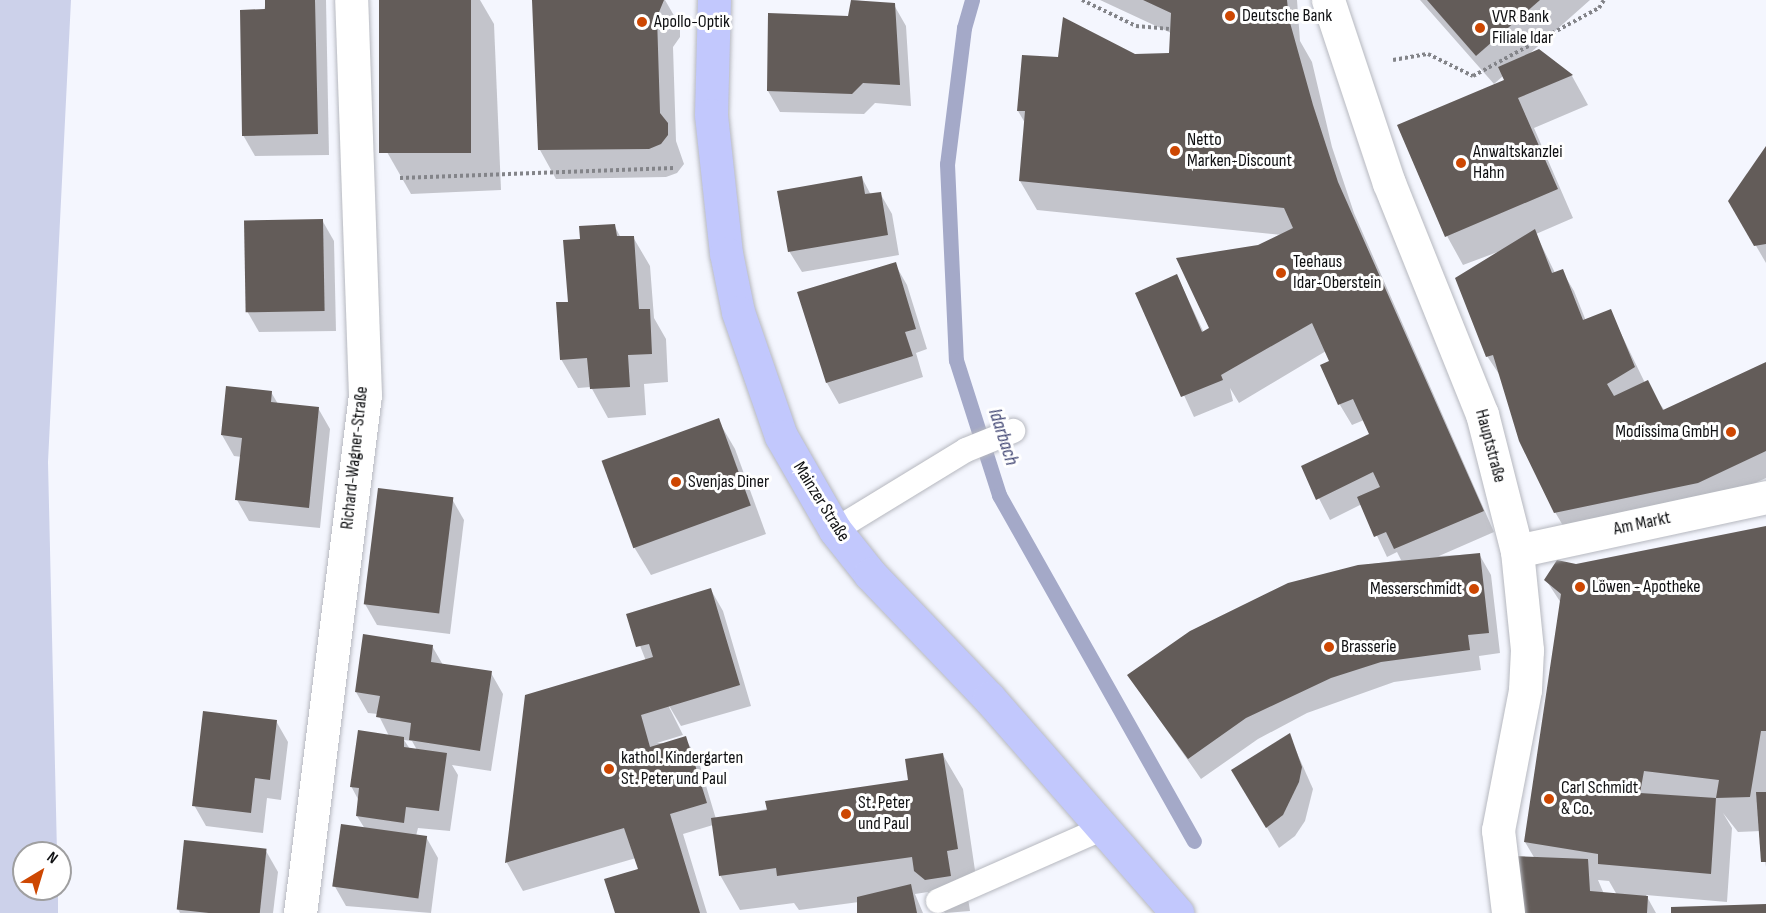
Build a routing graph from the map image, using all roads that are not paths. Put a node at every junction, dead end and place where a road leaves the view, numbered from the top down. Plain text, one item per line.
1 (351, 0) edge
2 (714, 0) edge
3 (1328, 0) edge
4 (1013, 431) dead end
5 (1766, 497) edge
6 (835, 530) junction
7 (1517, 551) junction
8 (1101, 829) junction
9 (938, 901) dead end
10 (1171, 904) edge
11 (300, 913) edge
12 (1199, 913) edge
13 (1508, 913) edge

1 - 11 street, Richard-Wagner-Straße
2 - 6 main road, Mainzer Straße
3 - 7 street, Hauptstraße
4 - 6 lane
5 - 7 street, Am Markt
6 - 8 main road, Mainzer Straße
7 - 13 street, Hauptstraße
8 - 9 lane
8 - 10 main road, Mainzer Straße
10 - 12 main road, Mainzer Straße

